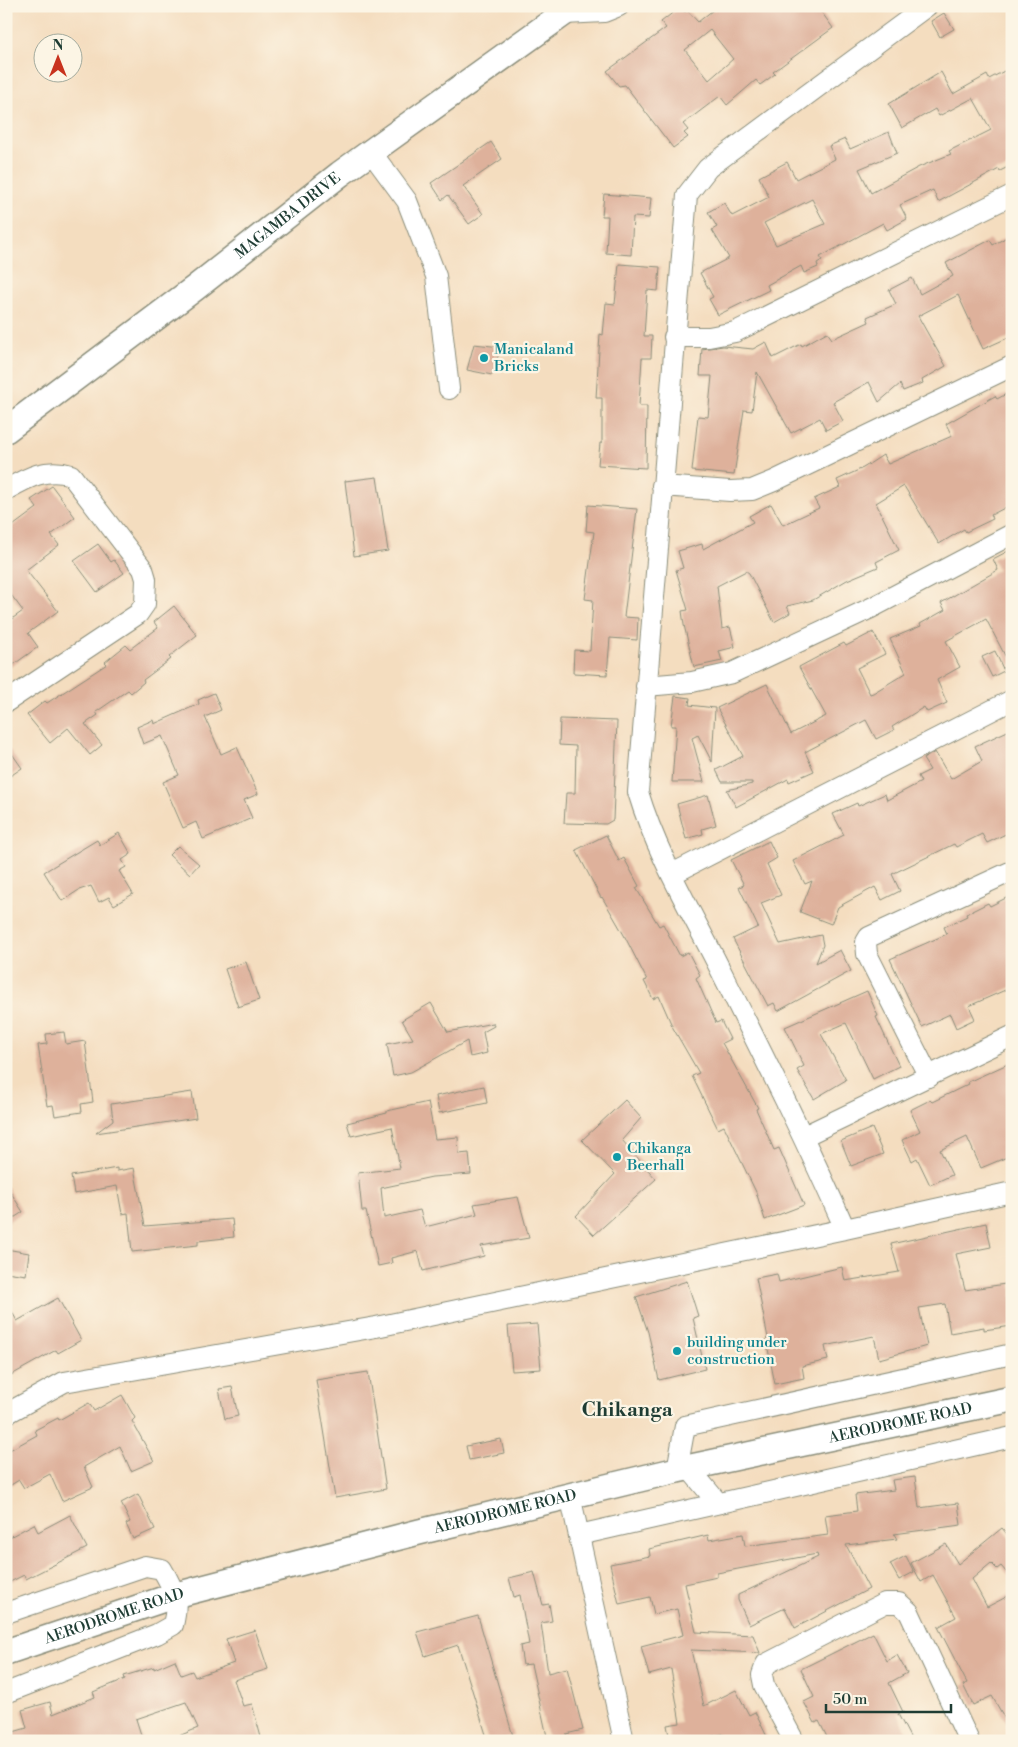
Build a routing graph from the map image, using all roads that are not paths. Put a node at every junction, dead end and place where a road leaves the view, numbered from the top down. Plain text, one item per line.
1 (619, 6) edge
2 (927, 6) edge
3 (569, 10) edge
4 (371, 152) junction
5 (1012, 194) edge
6 (674, 336) junction
7 (1012, 366) edge
8 (449, 389) dead end
9 (6, 430) edge
10 (662, 486) junction
11 (6, 490) edge
12 (1012, 534) edge
13 (646, 686) junction
14 (1012, 700) edge
15 (6, 702) edge
16 (1012, 871) edge
17 (672, 874) junction
18 (1012, 1036) edge
19 (929, 1077) junction
20 (804, 1136) junction
21 (1012, 1192) edge
22 (845, 1229) junction
23 (1012, 1354) edge
24 (1012, 1399) edge
25 (6, 1414) edge
26 (1012, 1437) edge
27 (682, 1469) junction
28 (570, 1496) junction
29 (718, 1503) junction
30 (579, 1535) junction
31 (176, 1595) junction
32 (6, 1612) edge
33 (6, 1652) edge
34 (6, 1693) edge
35 (624, 1741) edge
36 (794, 1741) edge
37 (969, 1741) edge

1 - 3 street
2 - 6 street
3 - 4 street, MAGAMBA DRIVE
4 - 8 street
4 - 9 street, MAGAMBA DRIVE
5 - 6 street
6 - 10 street
7 - 10 street
10 - 13 street
11 - 15 street
12 - 13 street
13 - 17 street
14 - 17 street
16 - 19 street
17 - 20 street
18 - 19 street
19 - 20 street
20 - 22 street
21 - 22 street
22 - 25 street
23 - 27 street
24 - 27 street, AERODROME ROAD
26 - 29 street
27 - 28 street, AERODROME ROAD
27 - 29 street
28 - 30 street
28 - 31 street, AERODROME ROAD
29 - 30 street
30 - 35 street
31 - 32 street
31 - 33 street, AERODROME ROAD
31 - 34 street
36 - 37 street

